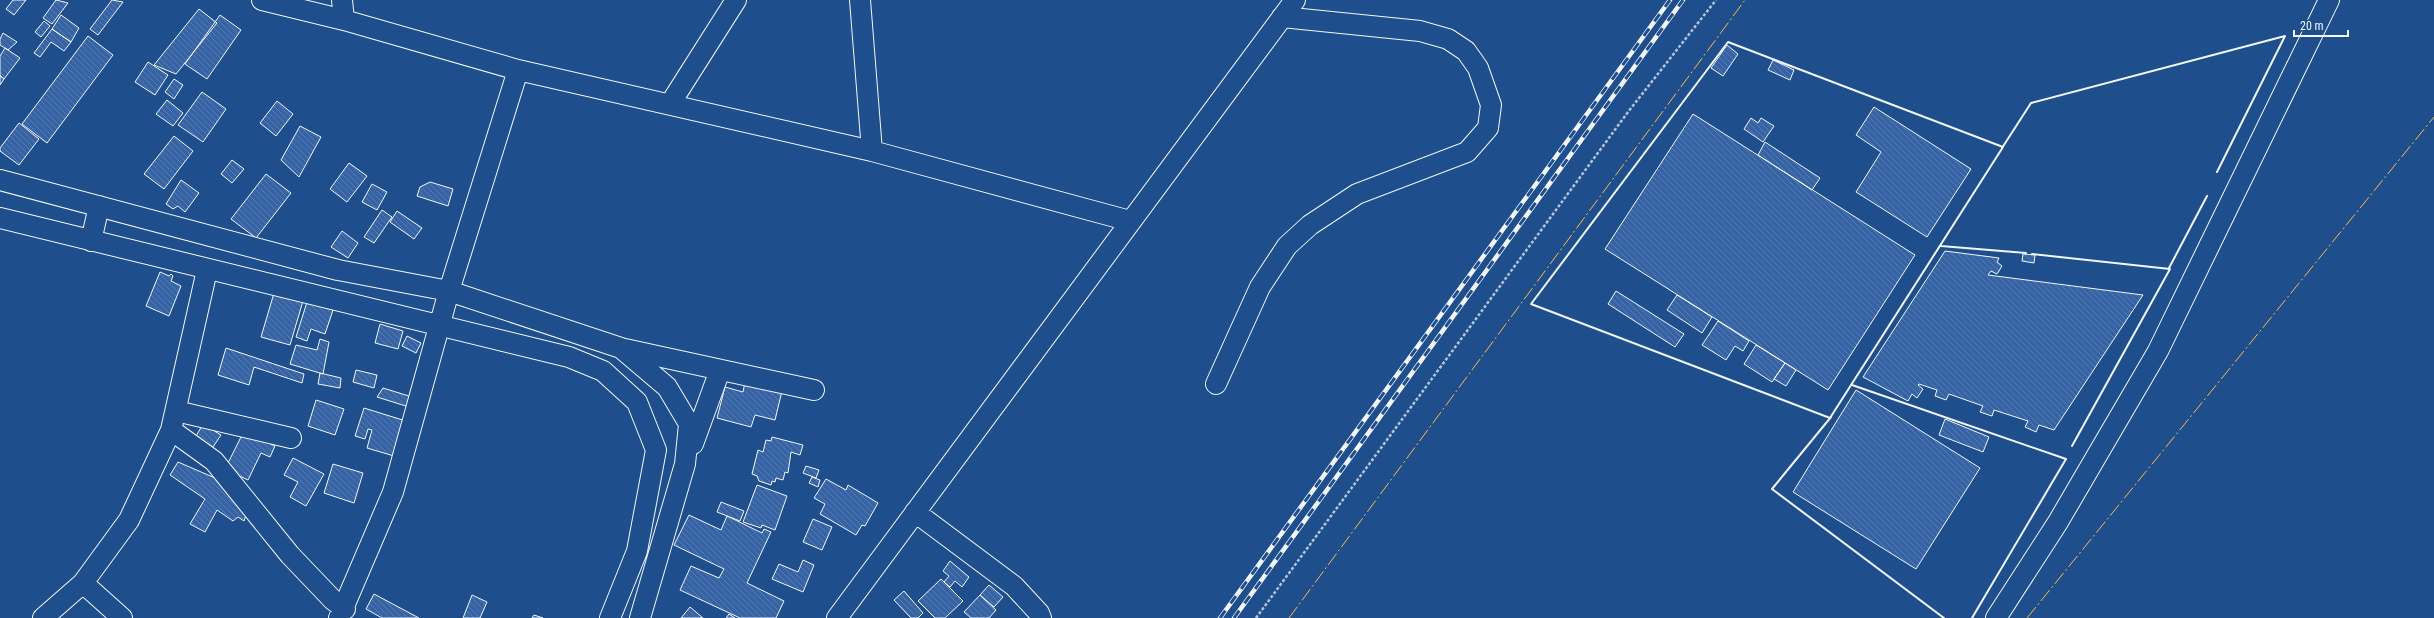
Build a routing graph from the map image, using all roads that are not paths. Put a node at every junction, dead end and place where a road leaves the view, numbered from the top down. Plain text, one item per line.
1 (262, 0) edge
2 (342, 0) edge
3 (736, 0) edge
4 (860, 0) edge
5 (1295, 0) edge
6 (2329, 0) edge
7 (308, 6) edge
8 (1282, 17) junction
9 (344, 20) junction
10 (518, 70) junction
11 (670, 104) junction
12 (872, 150) junction
13 (0, 180) edge
14 (99, 206) junction
15 (0, 218) edge
16 (1130, 221) junction
17 (91, 241) junction
18 (207, 270) junction
19 (449, 291) junction
20 (439, 325) junction
21 (621, 348) junction
22 (720, 370) junction
23 (1216, 384) dead end
24 (814, 390) dead end
25 (174, 420) junction
26 (291, 438) dead end
27 (685, 464) junction
28 (915, 512) junction
29 (636, 551) junction
30 (658, 558) junction
31 (83, 583) junction
32 (342, 614) edge
33 (43, 618) edge
34 (122, 618) edge
35 (610, 618) edge
36 (640, 618) edge
37 (837, 618) edge
38 (1041, 618) edge
39 (1996, 618) edge

1 - 7 street
2 - 9 street
3 - 11 street
4 - 12 street
5 - 8 street
6 - 39 street
7 - 9 street
8 - 16 street
8 - 23 street
9 - 10 street
10 - 11 street
10 - 19 street
11 - 12 street
12 - 16 street
13 - 14 street
14 - 17 street
14 - 19 street
15 - 17 street
16 - 28 street
17 - 18 street
18 - 20 street
18 - 25 street
19 - 20 street
19 - 21 street
20 - 29 street
20 - 32 street
21 - 22 street
21 - 27 street
22 - 24 street
22 - 27 street
25 - 26 street
25 - 31 street
25 - 32 street
27 - 30 street
28 - 37 street
28 - 38 street
29 - 30 street
29 - 35 street
30 - 36 street
31 - 33 street
31 - 34 street

